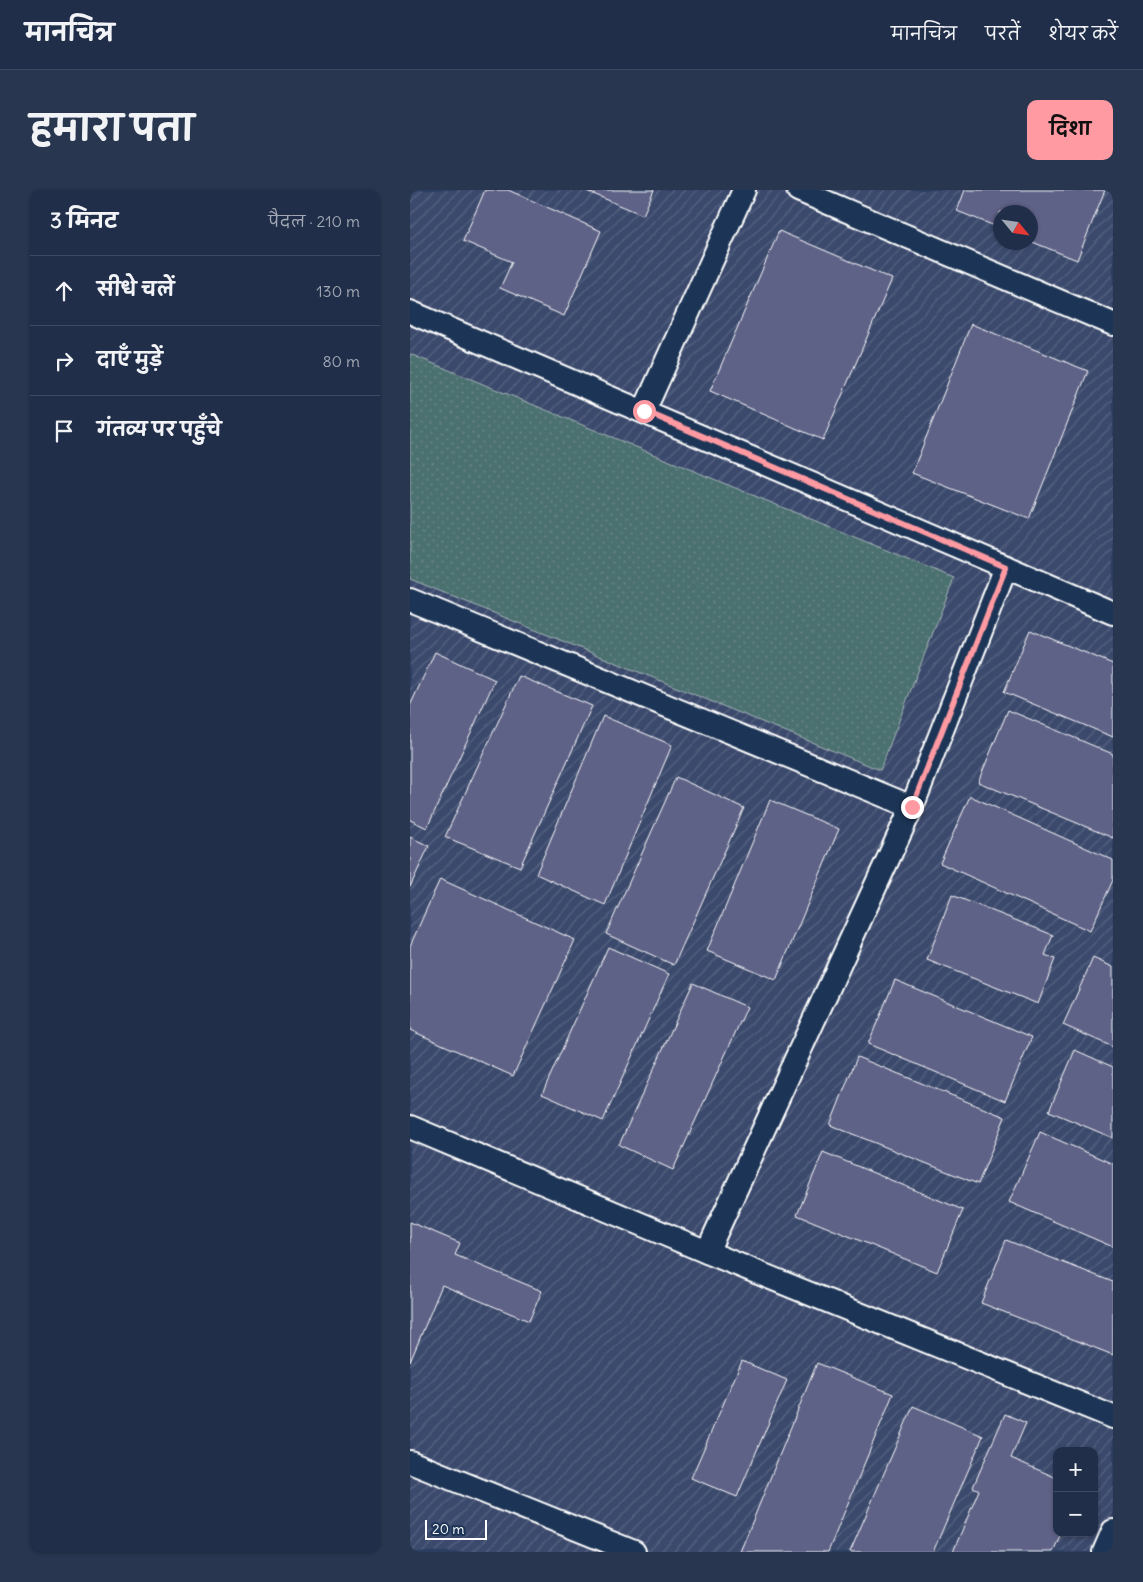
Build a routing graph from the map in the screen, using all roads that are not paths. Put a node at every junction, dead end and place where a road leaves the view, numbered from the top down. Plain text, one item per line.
1 (744, 190) edge
2 (798, 190) edge
3 (410, 312) edge
4 (1113, 324) edge
5 (644, 411) junction
6 (1006, 567) junction
7 (410, 600) edge
8 (1113, 613) edge
9 (912, 807) junction
10 (410, 1127) edge
11 (707, 1252) junction
12 (1113, 1417) edge
13 (410, 1462) edge
14 (1113, 1531) edge
15 (634, 1552) edge
16 (1104, 1552) edge

1 - 5 street
2 - 4 street
3 - 5 street
5 - 6 street
6 - 8 street
6 - 9 street
7 - 9 street
9 - 11 street
10 - 11 street
11 - 12 street
13 - 15 street
14 - 16 street

